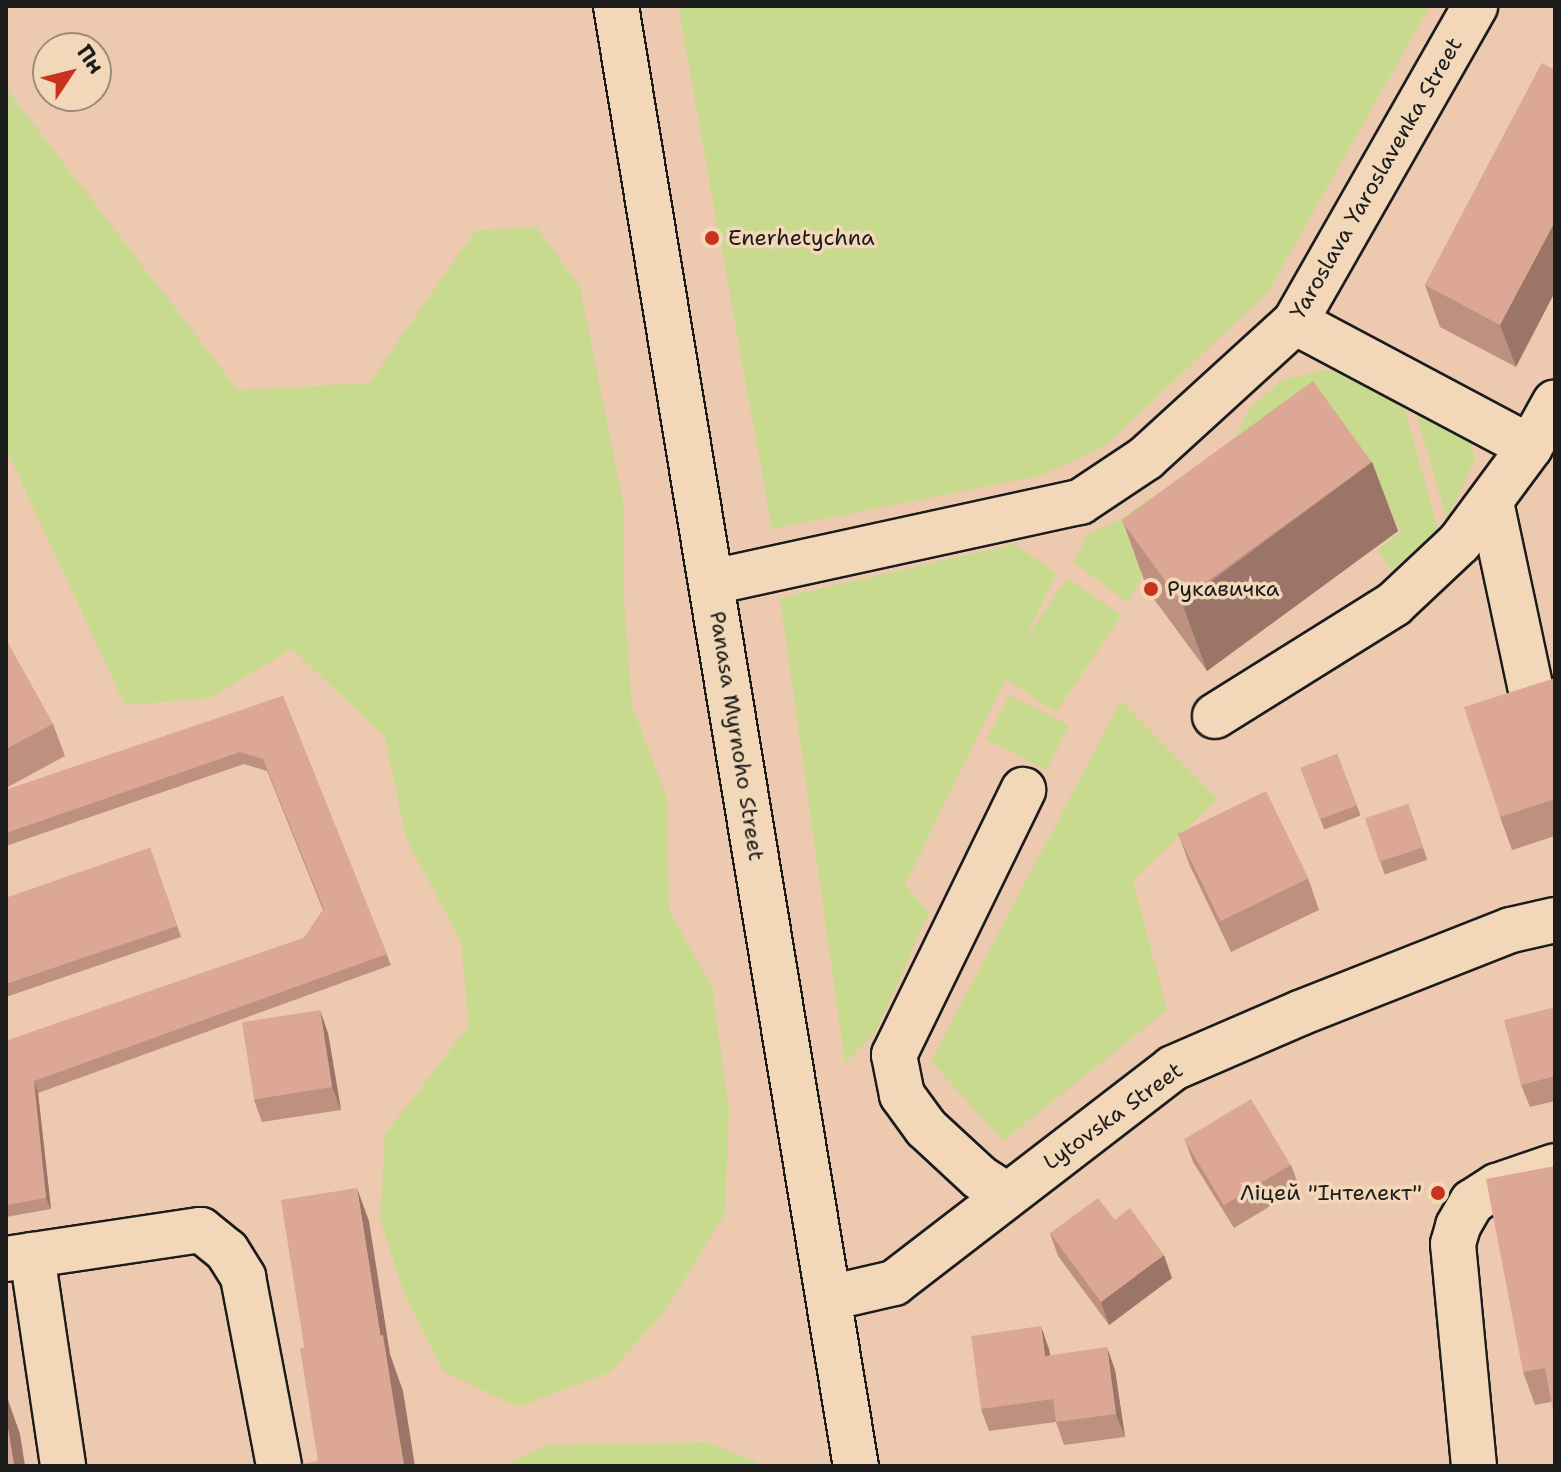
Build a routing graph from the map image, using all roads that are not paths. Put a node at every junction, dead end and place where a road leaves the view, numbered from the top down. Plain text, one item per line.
1 (616, 6) edge
2 (1475, 6) edge
3 (1295, 322) junction
4 (1555, 402) edge
5 (1530, 447) junction
6 (1491, 502) junction
7 (712, 582) junction
8 (1533, 700) edge
9 (1215, 716) dead end
10 (1023, 790) dead end
11 (1555, 920) edge
12 (1555, 1166) edge
13 (1005, 1194) junction
14 (19, 1257) edge
15 (829, 1298) junction
16 (63, 1466) edge
17 (279, 1466) edge
18 (856, 1466) edge
19 (1474, 1466) edge

1 - 7 street, Panasa Myrnoho Street
2 - 3 street, Yaroslava Yaroslavenka Street
3 - 5 street
3 - 7 street, Yaroslava Yaroslavenka Street
4 - 5 street
5 - 6 street
6 - 8 street
6 - 9 street
7 - 15 street, Panasa Myrnoho Street
10 - 13 street
11 - 13 street, Lytovska Street
12 - 19 street
13 - 15 street, Lytovska Street
14 - 16 street
14 - 17 street
15 - 18 street, Panasa Myrnoho Street

